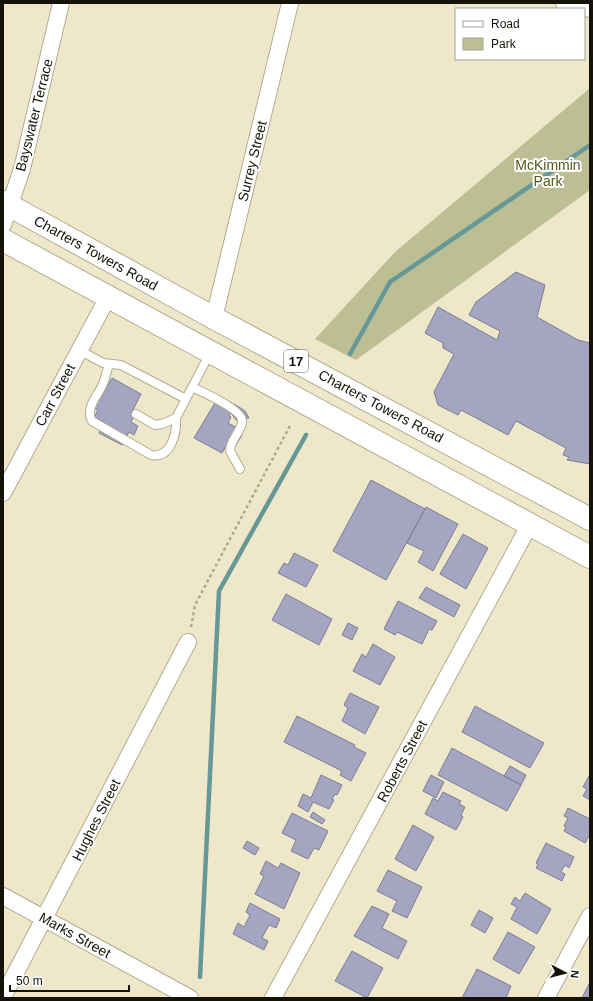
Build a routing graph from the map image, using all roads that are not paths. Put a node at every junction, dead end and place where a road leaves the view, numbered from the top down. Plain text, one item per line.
1 (61, 3) edge
2 (290, 3) edge
3 (564, 3) edge
4 (590, 9) edge
5 (5, 211) edge
6 (3, 240) edge
7 (108, 297) junction
8 (214, 318) junction
9 (80, 350) junction
10 (210, 352) junction
11 (109, 364) junction
12 (192, 387) junction
13 (186, 399) junction
14 (136, 414) dead end
15 (176, 418) junction
16 (240, 469) dead end
17 (3, 493) edge
18 (588, 514) edge
19 (530, 524) junction
20 (590, 557) edge
21 (188, 642) road end
22 (3, 896) edge
23 (590, 916) edge
24 (45, 918) junction
25 (3, 998) edge
26 (190, 998) edge
27 (273, 998) edge
28 (546, 998) edge

1 - 5 street, Bayswater Terrace
2 - 8 street, Surrey Street
3 - 4 street
5 - 8 main road, Charters Towers Road / 17
6 - 7 main road, 17
7 - 9 street, Carr Street
7 - 10 main road, 17
8 - 18 main road, Charters Towers Road / 17
9 - 11 lane
9 - 17 street, Carr Street
10 - 12 lane
10 - 19 main road, 17
11 - 13 lane
11 - 15 lane
12 - 13 lane
12 - 16 lane
13 - 15 lane
14 - 15 lane
19 - 20 main road, 17
19 - 27 street, Roberts Street
21 - 24 street, Hughes Street
22 - 24 street, Marks Street
23 - 28 street
24 - 25 street, Hughes Street
24 - 26 street, Marks Street

